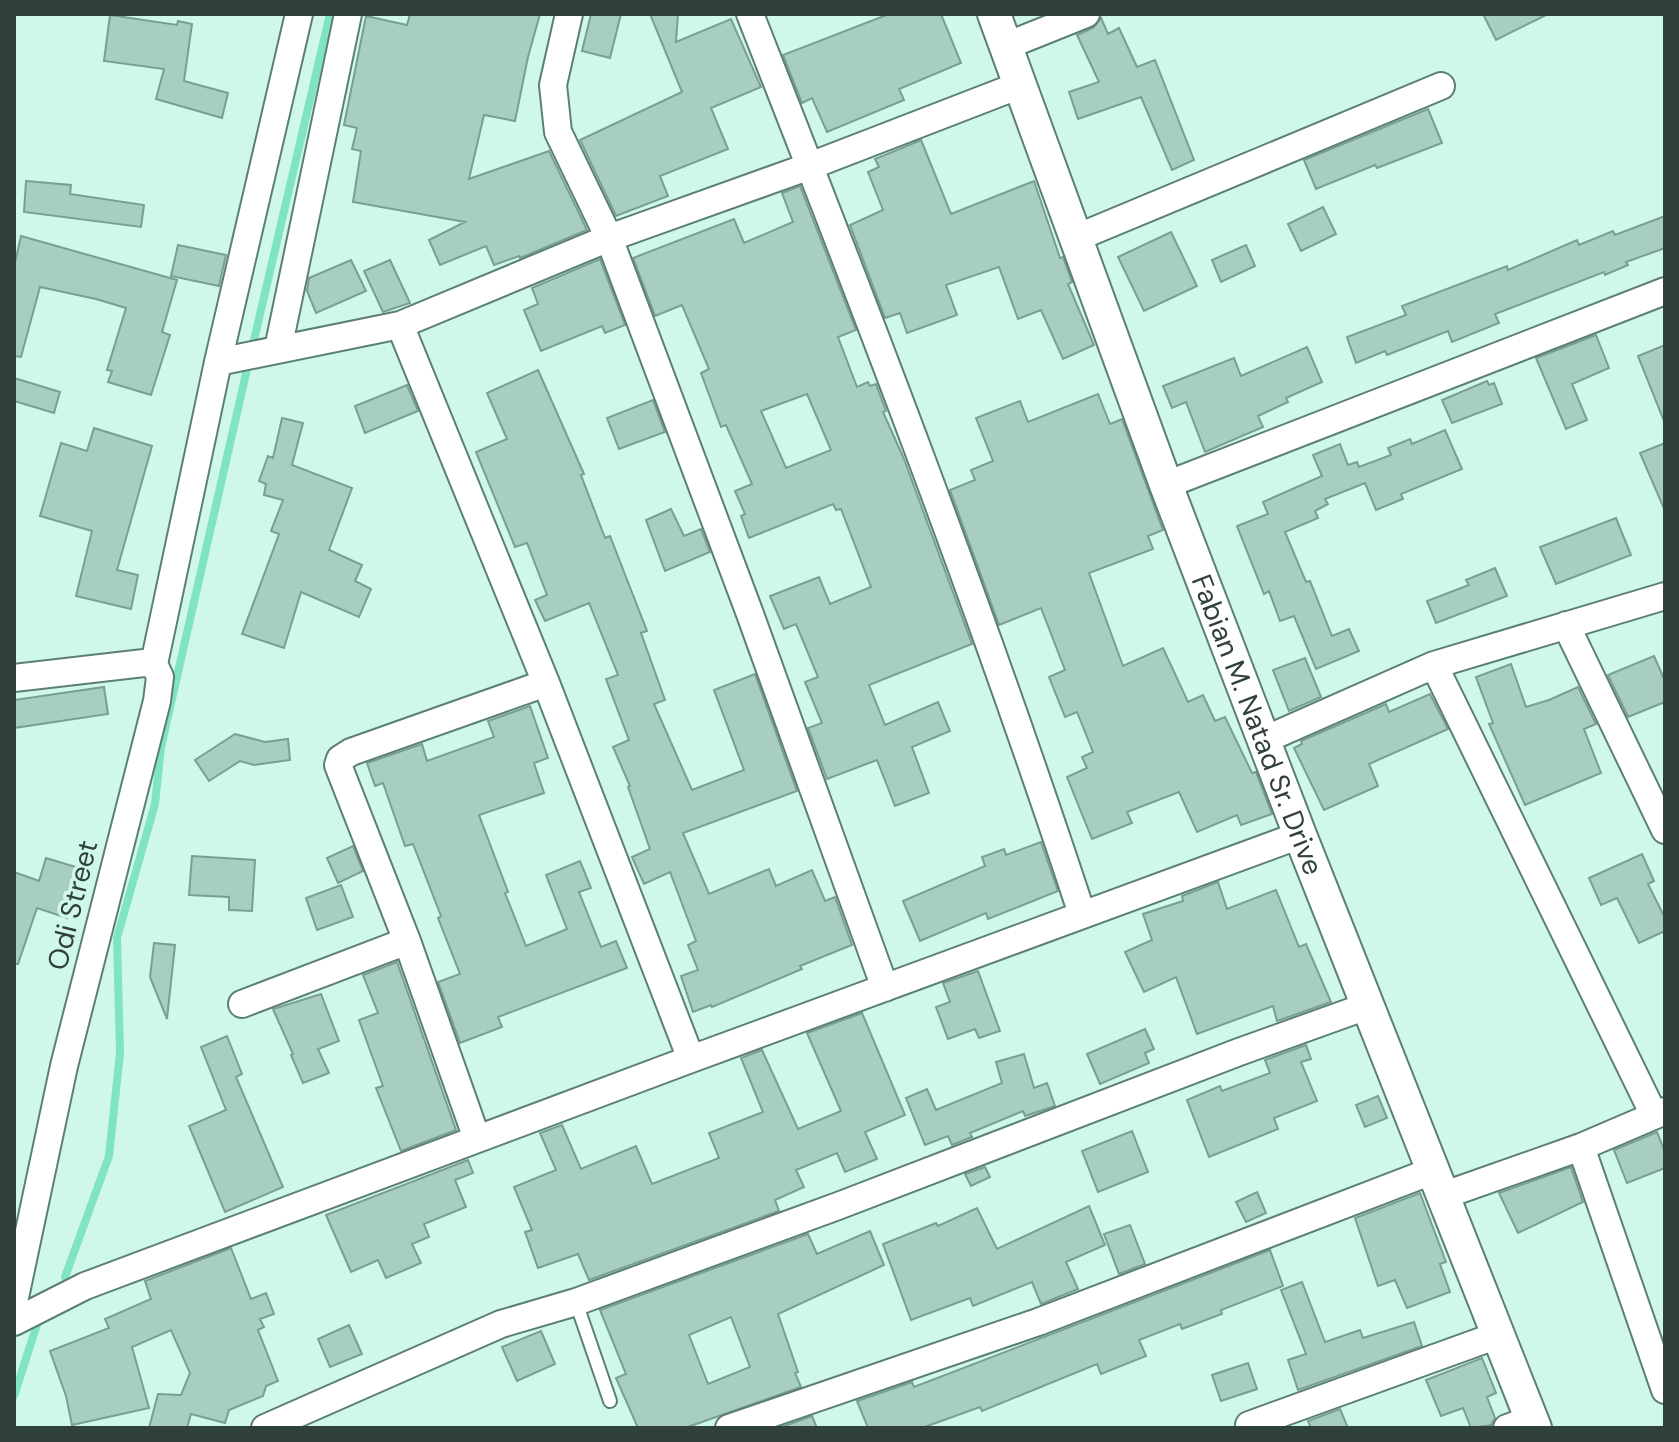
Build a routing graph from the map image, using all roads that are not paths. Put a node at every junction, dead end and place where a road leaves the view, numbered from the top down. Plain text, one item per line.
1 (299, 14) edge
2 (348, 14) edge
3 (569, 14) edge
4 (750, 14) edge
5 (994, 14) edge
6 (1086, 14) edge
7 (1006, 46) junction
8 (1020, 85) junction
9 (1441, 86) dead end
10 (810, 166) junction
11 (609, 238) junction
12 (1076, 238) junction
13 (1665, 291) edge
14 (400, 325) junction
15 (278, 349) junction
16 (218, 362) junction
17 (1166, 485) junction
18 (1665, 596) edge
19 (1566, 625) junction
20 (154, 664) junction
21 (1434, 665) junction
22 (14, 678) edge
23 (546, 683) junction
24 (1264, 740) junction
25 (1665, 830) edge
26 (1300, 835) junction
27 (1082, 914) junction
28 (407, 941) junction
29 (885, 988) junction
30 (242, 1004) dead end
31 (1367, 1006) junction
32 (691, 1059) junction
33 (1660, 1113) edge
34 (477, 1139) junction
35 (1581, 1147) junction
36 (1437, 1184) junction
37 (14, 1302) edge
38 (576, 1302) junction
39 (14, 1322) edge
40 (1498, 1335) junction
41 (1665, 1390) edge
42 (610, 1401) dead end
43 (1249, 1425) dead end
44 (1525, 1425) edge
45 (265, 1428) edge
46 (729, 1428) edge

1 - 16 street, Odi Street
2 - 15 street
3 - 11 street
4 - 10 street
5 - 7 street, Fabian M. Natad Sr. Drive
6 - 7 street
7 - 8 street, Fabian M. Natad Sr. Drive
8 - 10 street
8 - 12 street, Fabian M. Natad Sr. Drive
9 - 12 street
10 - 11 street
10 - 27 street
11 - 14 street
11 - 29 street
12 - 17 street, Fabian M. Natad Sr. Drive
13 - 17 street
14 - 15 street
14 - 23 street
15 - 16 street
16 - 20 street, Odi Street
17 - 24 street, Fabian M. Natad Sr. Drive
18 - 19 street
19 - 21 street
19 - 25 street
20 - 22 street
20 - 37 street, Odi Street
21 - 24 street
21 - 33 street
23 - 28 street
23 - 32 street
24 - 26 street, Fabian M. Natad Sr. Drive
26 - 27 street
26 - 31 street, Fabian M. Natad Sr. Drive
27 - 29 street
28 - 30 street
28 - 34 street
29 - 32 street
31 - 36 street, Fabian M. Natad Sr. Drive
31 - 38 street
32 - 34 street
33 - 35 street
34 - 39 street
35 - 36 street
35 - 41 street
36 - 40 street, Fabian M. Natad Sr. Drive
36 - 46 street
38 - 42 lane
38 - 45 street
40 - 43 street
40 - 44 street, Fabian M. Natad Sr. Drive

